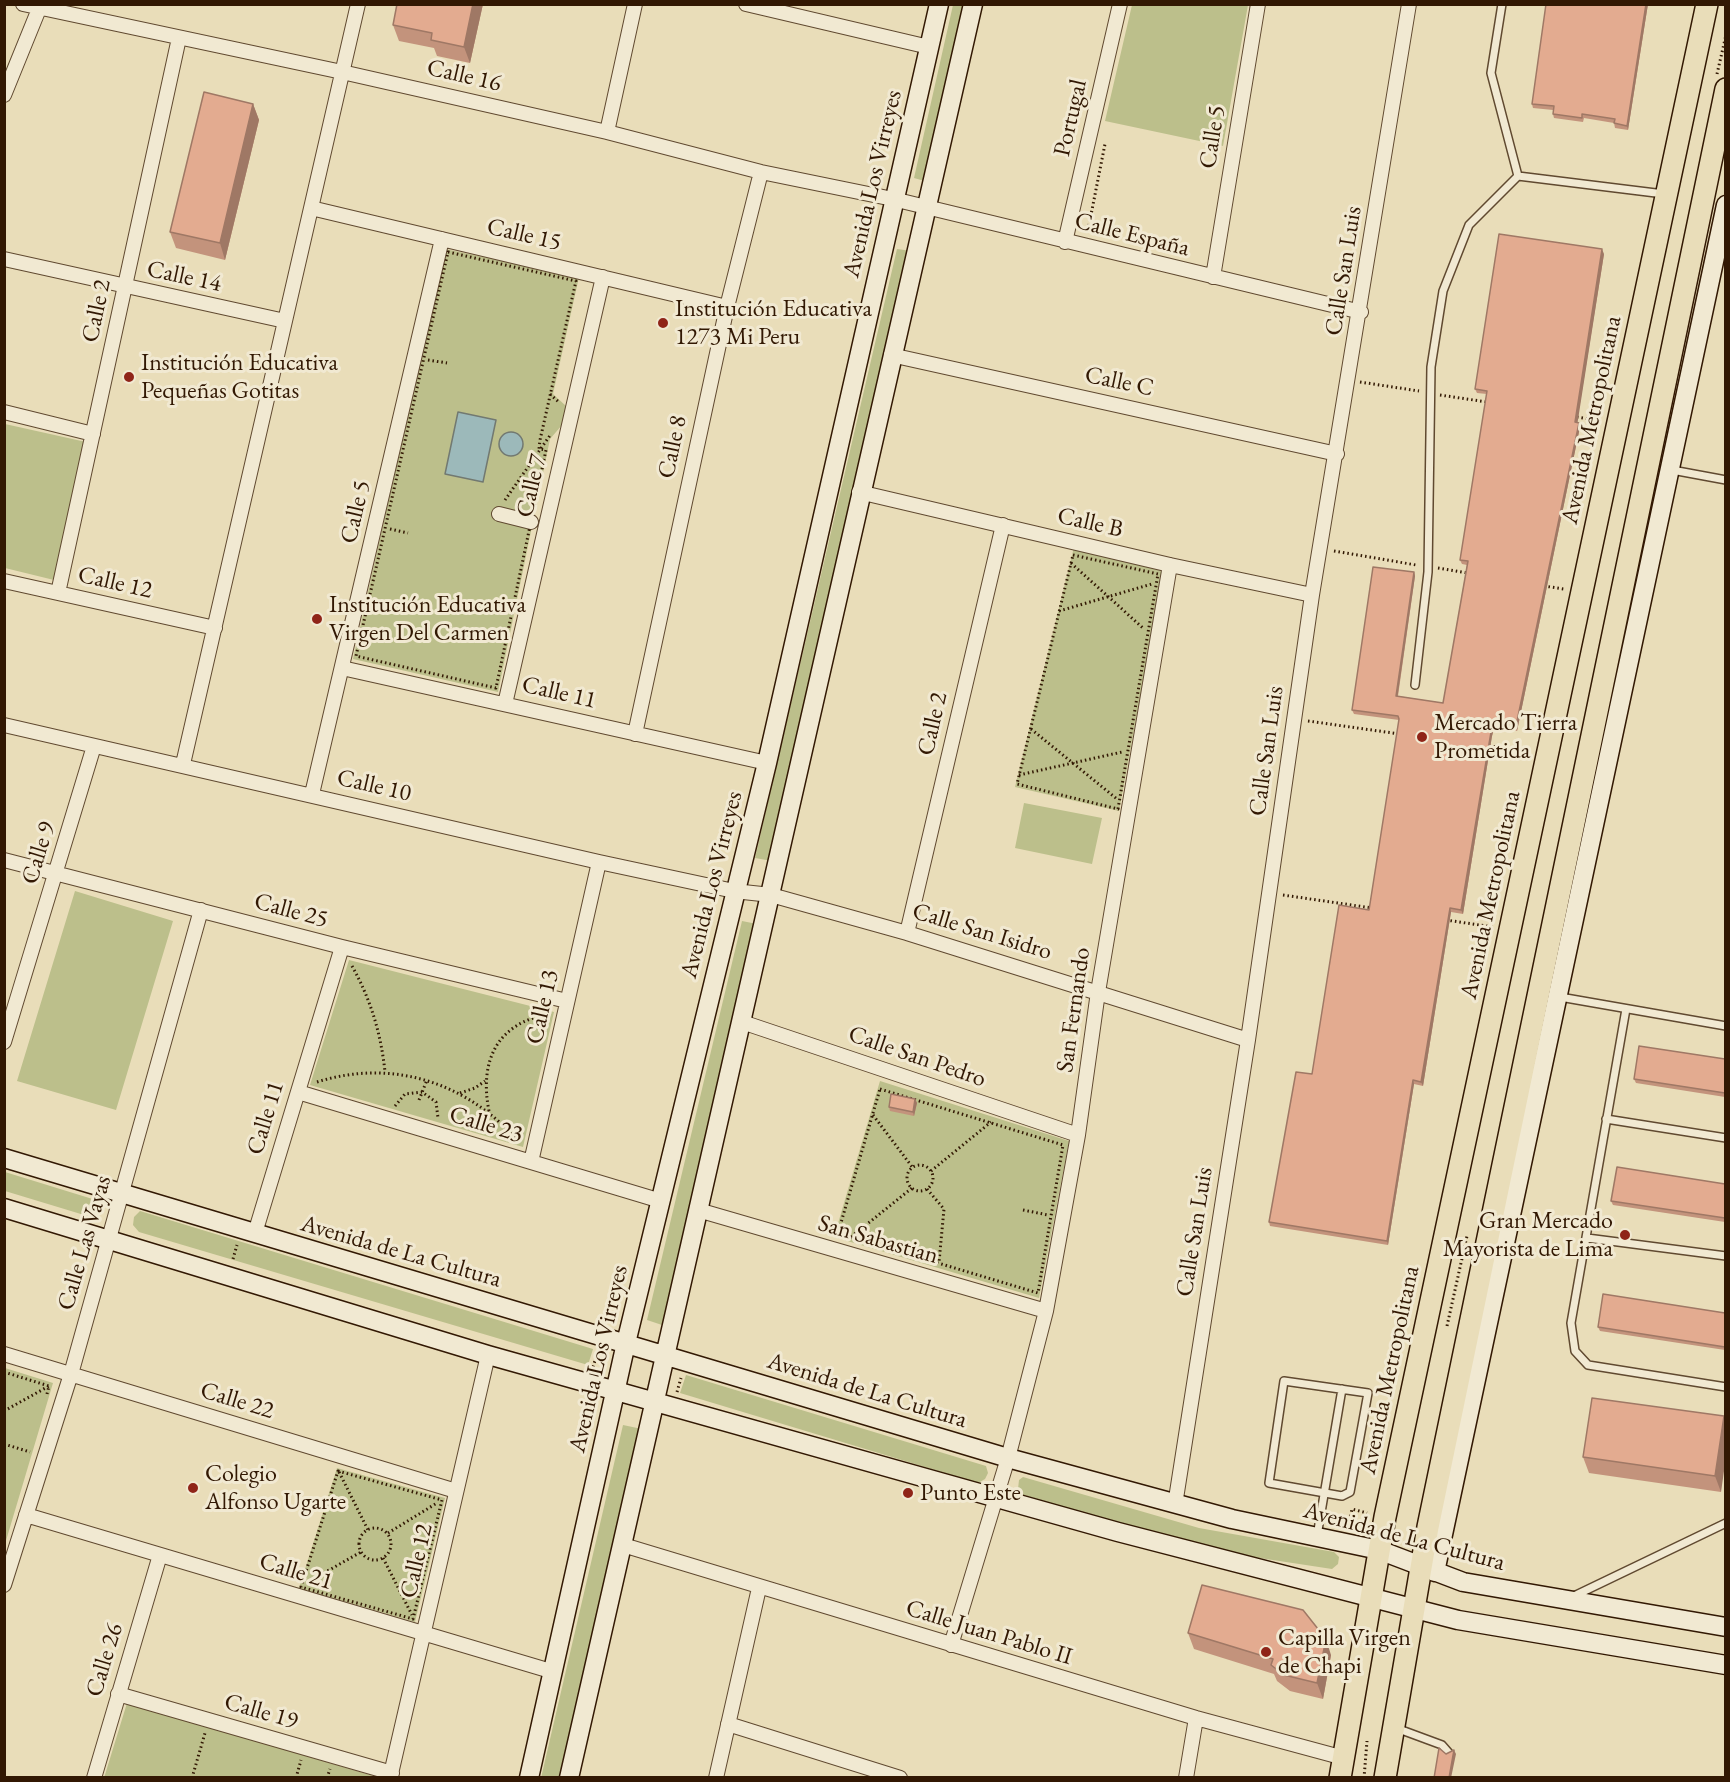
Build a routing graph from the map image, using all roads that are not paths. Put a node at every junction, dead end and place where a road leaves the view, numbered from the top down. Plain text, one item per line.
1 (23, 4) edge
2 (358, 4) edge
3 (635, 4) edge
4 (746, 4) edge
5 (939, 4) edge
6 (973, 4) edge
7 (1120, 4) edge
8 (1258, 4) edge
9 (1409, 4) edge
10 (1502, 4) edge
11 (1707, 4) edge
12 (40, 7) edge
13 (179, 38) junction
14 (929, 47) junction
15 (342, 72) junction
16 (1725, 89) edge
17 (4, 96) edge
18 (607, 132) junction
19 (760, 172) junction
20 (1518, 177) junction
21 (1666, 194) junction
22 (893, 199) junction
23 (1725, 205) edge
24 (311, 208) junction
25 (925, 208) junction
26 (442, 239) junction
27 (1065, 242) junction
28 (4, 259) edge
29 (603, 277) junction
30 (1213, 277) junction
31 (125, 287) junction
32 (727, 307) junction
33 (1361, 312) junction
34 (285, 321) junction
35 (891, 355) junction
36 (4, 412) edge
37 (93, 434) junction
38 (1337, 454) junction
39 (1669, 470) junction
40 (1725, 480) edge
41 (859, 492) junction
42 (499, 514) road end
43 (531, 522) dead end
44 (1003, 525) junction
45 (1170, 565) junction
46 (4, 581) edge
47 (58, 593) junction
48 (1312, 595) junction
49 (215, 628) junction
50 (342, 668) junction
51 (1414, 686) dead end
52 (505, 704) junction
53 (4, 724) edge
54 (635, 734) junction
55 (94, 746) junction
56 (766, 763) junction
57 (183, 764) junction
58 (312, 794) junction
59 (4, 860) edge
60 (599, 862) junction
61 (56, 874) junction
62 (734, 891) junction
63 (771, 895) junction
64 (201, 910) junction
65 (907, 933) junction
66 (342, 947) junction
67 (1098, 992) junction
68 (1557, 997) junction
69 (567, 1001) junction
70 (10, 1005) edge
71 (1626, 1009) junction
72 (742, 1022) junction
73 (1725, 1026) edge
74 (1248, 1040) junction
75 (4, 1042) edge
76 (298, 1092) junction
77 (1606, 1119) junction
78 (1078, 1135) junction
79 (1725, 1138) edge
80 (4, 1158) edge
81 (531, 1162) junction
82 (121, 1193) junction
83 (661, 1201) junction
84 (4, 1208) edge
85 (698, 1210) junction
86 (248, 1231) junction
87 (1587, 1238) junction
88 (110, 1240) junction
89 (1725, 1256) edge
90 (1046, 1311) junction
91 (626, 1343) junction
92 (4, 1354) edge
93 (488, 1355) junction
94 (666, 1355) junction
95 (71, 1374) junction
96 (1725, 1387) edge
97 (1342, 1389) junction
98 (616, 1392) junction
99 (655, 1402) junction
100 (1008, 1458) junction
101 (456, 1491) junction
102 (1324, 1493) junction
103 (996, 1496) junction
104 (1175, 1505) junction
105 (26, 1515) junction
106 (1725, 1523) edge
107 (1317, 1536) junction
108 (623, 1545) junction
109 (1379, 1550) junction
110 (160, 1555) junction
111 (1429, 1570) junction
112 (4, 1585) edge
113 (759, 1588) junction
114 (1371, 1596) junction
115 (1567, 1599) junction
116 (1416, 1609) junction
117 (1725, 1627) edge
118 (424, 1633) junction
119 (951, 1645) junction
120 (1725, 1665) edge
121 (554, 1672) junction
122 (118, 1694) junction
123 (1196, 1718) junction
124 (728, 1724) junction
125 (1394, 1728) junction
126 (1449, 1753) edge
127 (1342, 1768) edge
128 (863, 1772) edge
129 (391, 1775) edge
130 (94, 1778) edge
131 (529, 1778) edge
132 (569, 1778) edge
133 (716, 1778) edge
134 (900, 1778) edge
135 (1186, 1778) edge
136 (1385, 1778) edge

1 - 12 street, Calle 16
2 - 15 street
3 - 18 street
4 - 14 street
5 - 14 main road, Avenida Los Virreyes
6 - 25 main road
7 - 27 street, Portugal
8 - 30 street, Calle 5
9 - 33 street, Calle San Luis
10 - 20 lane
11 - 21 main road, Avenida Metropolitana
12 - 13 street, Calle 16
12 - 17 street
13 - 15 street, Calle 16
13 - 31 street, Calle 2
14 - 22 main road, Avenida Los Virreyes
15 - 18 street, Calle 16
15 - 24 street
16 - 111 main road
18 - 19 street, Calle 16
19 - 22 street, Calle 16
19 - 32 street, Calle 8
20 - 21 lane
20 - 51 lane
21 - 109 main road, Avenida Metropolitana
22 - 25 street, Calle España
22 - 56 main road, Avenida Los Virreyes
23 - 39 main road
24 - 26 street, Calle 15
24 - 34 street
25 - 27 street, Calle España
25 - 35 main road
26 - 29 street, Calle 15
26 - 50 street, Calle 5
27 - 30 street, Calle España
28 - 31 street, Calle 14
29 - 32 street, Calle 15
29 - 52 street, Calle 7
30 - 33 street, Calle España
31 - 34 street, Calle 14
31 - 37 street, Calle 2
32 - 54 street, Calle 8
33 - 38 street, Calle San Luis
34 - 49 street
35 - 38 street, Calle C
35 - 41 main road
36 - 37 street
37 - 47 street, Calle 2
38 - 48 street, Calle San Luis
39 - 40 lane
39 - 68 main road
41 - 44 street, Calle B
41 - 63 main road
42 - 43 street
44 - 45 street, Calle B
44 - 65 street, Calle 2
45 - 48 street, Calle B
45 - 67 street, San Fernando
46 - 47 street, Calle 12
47 - 49 street, Calle 12
48 - 74 street, Calle San Luis
49 - 57 street
50 - 52 street, Calle 11
50 - 58 street, Calle 5
52 - 54 street, Calle 11
53 - 55 street, Calle 10
54 - 56 street, Calle 11
55 - 57 street, Calle 10
55 - 61 street, Calle 9
56 - 62 main road, Avenida Los Virreyes
57 - 58 street, Calle 10
58 - 60 street, Calle 10
59 - 61 street, Calle 25
60 - 62 street, Calle 10
60 - 69 street, Calle 13
61 - 64 street, Calle 25
61 - 70 street, Calle 9
62 - 63 street, Calle San Isidro
62 - 83 main road, Avenida Los Virreyes
63 - 65 street, Calle San Isidro
63 - 72 main road
64 - 66 street, Calle 25
64 - 82 street, Calle Las Vayas
65 - 67 street, Calle San Isidro
66 - 69 street, Calle 25
66 - 76 street, Calle 11
67 - 74 street, Calle San Isidro
67 - 78 street, San Fernando
68 - 71 lane
68 - 111 main road
69 - 81 street, Calle 13
70 - 75 street, Calle 9
71 - 73 lane
71 - 77 lane
72 - 78 street, Calle San Pedro
72 - 85 main road
74 - 104 street, Calle San Luis
76 - 81 street, Calle 23
76 - 86 street, Calle 11
77 - 79 lane
77 - 87 lane
78 - 90 street, San Fernando
80 - 82 main road, Avenida de La Cultura
81 - 83 street, Calle 23
82 - 86 main road, Avenida de La Cultura
82 - 88 street, Calle Las Vayas
83 - 91 main road, Avenida Los Virreyes
84 - 88 main road
85 - 90 street, San Sabastian
85 - 94 main road
86 - 91 main road, Avenida de La Cultura
87 - 89 lane
87 - 96 lane
88 - 93 main road
88 - 95 street, Calle Las Vayas
90 - 100 street, San Fernando
91 - 94 main road, Avenida de La Cultura
91 - 98 main road, Avenida Los Virreyes
92 - 95 street, Calle 22
93 - 98 main road
93 - 101 street, Calle 12
94 - 99 main road
94 - 100 main road, Avenida de La Cultura
95 - 101 street, Calle 22
95 - 105 street, Calle Las Vayas
97 - 102 lane
97 - 102 lane
97 - 102 lane
98 - 99 main road
98 - 121 main road, Avenida Los Virreyes
99 - 103 main road
99 - 108 main road
100 - 103 street, San Fernando
100 - 104 main road, Avenida de La Cultura
101 - 118 street, Calle 12
102 - 107 lane
103 - 114 main road
103 - 119 street, San Fernando
104 - 107 main road, Avenida de La Cultura
105 - 110 street, Calle 21
105 - 112 street, Calle Las Vayas
106 - 115 lane
107 - 109 main road, Avenida de La Cultura
108 - 113 street, Calle Juan Pablo II
108 - 132 main road
109 - 111 main road, Avenida de La Cultura
109 - 114 main road, Avenida Metropolitana
110 - 118 street, Calle 21
110 - 122 street, Calle 26
111 - 115 main road, Avenida de La Cultura
111 - 116 main road
113 - 119 street, Calle Juan Pablo II
113 - 124 street
114 - 116 main road
114 - 127 main road, Avenida Metropolitana
115 - 117 main road, Avenida de La Cultura
116 - 120 main road
116 - 125 main road
118 - 121 street, Calle 21
118 - 129 street, Calle 12
119 - 123 street, Calle Juan Pablo II
121 - 131 main road, Avenida Los Virreyes
122 - 129 street, Calle 19
122 - 130 street, Calle 26
123 - 127 street, Calle Juan Pablo II
123 - 135 street
124 - 128 street
124 - 133 street
125 - 126 lane
125 - 136 main road
128 - 134 street

